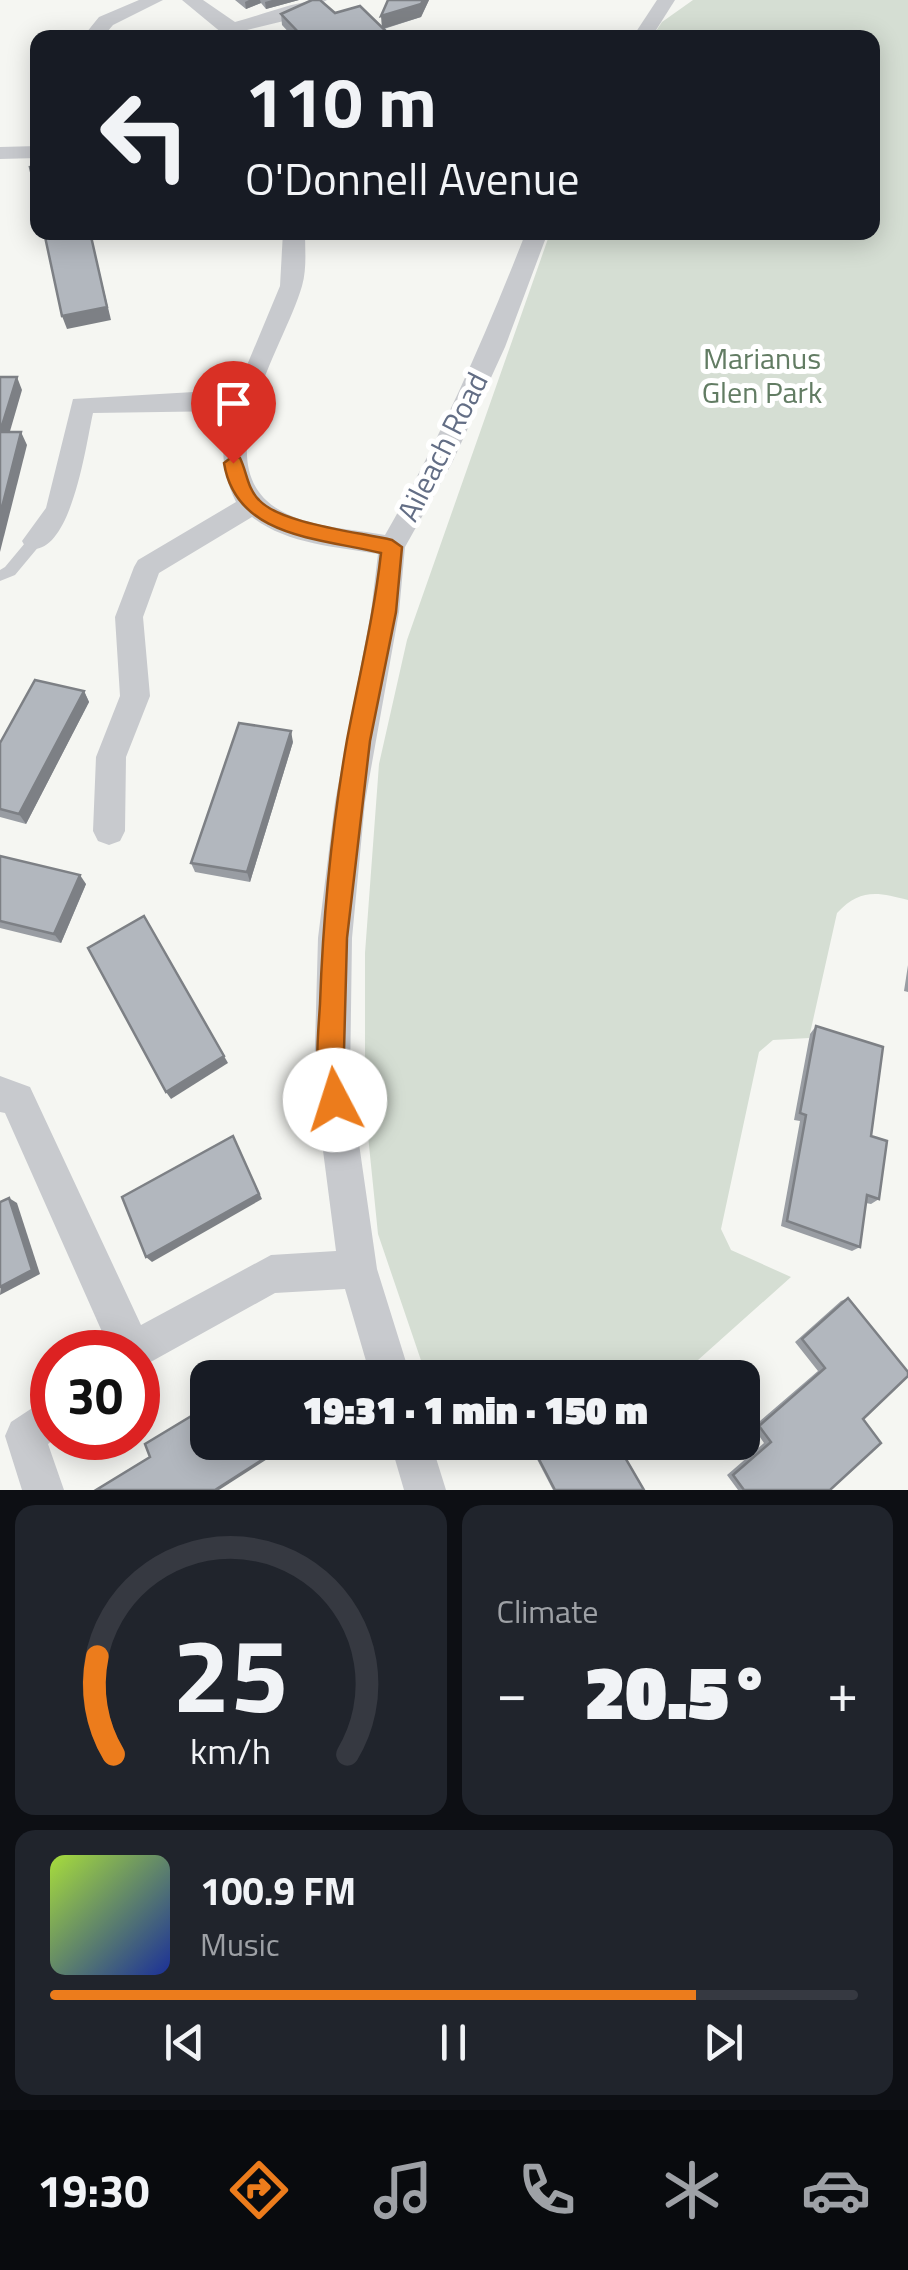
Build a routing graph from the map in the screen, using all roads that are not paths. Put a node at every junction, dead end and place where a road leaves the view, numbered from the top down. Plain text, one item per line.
1 (154, 0) edge
2 (192, 0) edge
3 (318, 0) edge
4 (666, 0) edge
5 (98, 30) edge
6 (232, 30) edge
7 (241, 30) edge
8 (647, 30) edge
9 (30, 152) edge
10 (0, 153) edge
11 (294, 240) edge
12 (534, 240) edge
13 (241, 403) junction
14 (252, 506) junction
15 (36, 541) joint
16 (392, 547) junction
17 (0, 576) edge
18 (108, 831) dead end
19 (0, 1094) edge
20 (358, 1269) junction
21 (122, 1330) edge
22 (160, 1336) edge
23 (385, 1360) edge
24 (33, 1460) edge
25 (416, 1460) edge
26 (44, 1490) edge
27 (425, 1490) edge

1 - 5 street
2 - 6 street
3 - 7 street
4 - 8 street
9 - 10 street
11 - 13 street
12 - 16 street, Aileach Road
13 - 14 street
13 - 15 street
14 - 16 street
14 - 18 street
15 - 17 lane
16 - 20 street, Aileach Road
19 - 21 street
20 - 22 street
20 - 23 street, Aileach Road
24 - 26 street
25 - 27 street

